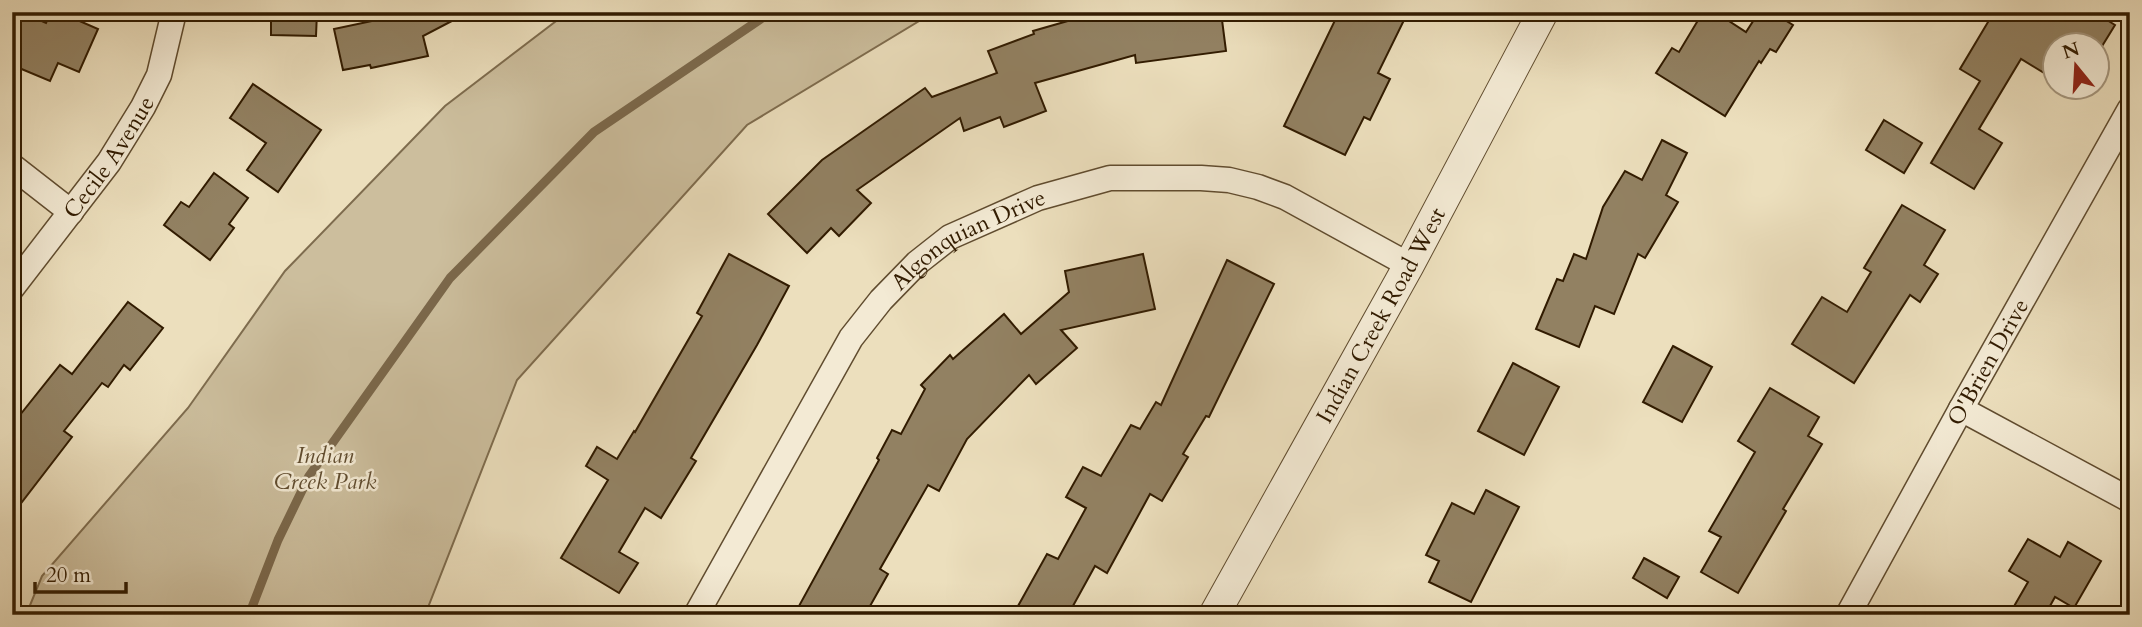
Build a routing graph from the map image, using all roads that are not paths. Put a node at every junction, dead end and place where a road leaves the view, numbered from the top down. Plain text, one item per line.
1 (174, 12) edge
2 (1543, 12) edge
3 (2130, 109) edge
4 (12, 166) edge
5 (71, 212) junction
6 (1409, 265) junction
7 (12, 288) edge
8 (1961, 409) junction
9 (2130, 500) edge
10 (696, 615) edge
11 (1213, 615) edge
12 (1849, 615) edge

1 - 5 street, Cecile Avenue
2 - 6 street, Indian Creek Road West
3 - 8 street, O'Brien Drive
4 - 5 street
5 - 7 street, Cecile Avenue
6 - 10 street, Algonquian Drive
6 - 11 street, Indian Creek Road West
8 - 9 street
8 - 12 street, O'Brien Drive

